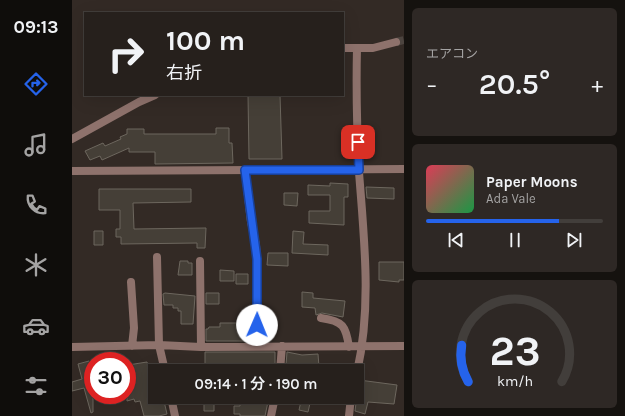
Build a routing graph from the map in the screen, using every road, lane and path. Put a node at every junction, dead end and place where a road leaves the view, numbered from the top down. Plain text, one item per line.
1 (396, 42) tunnel mouth
2 (344, 48) edge
3 (357, 48) junction
4 (153, 96) edge
5 (72, 139) edge
6 (404, 169) edge
7 (245, 170) junction
8 (359, 170) junction
9 (72, 171) edge
10 (157, 257) dead end
11 (200, 261) dead end
12 (131, 282) dead end
13 (321, 318) dead end
14 (159, 345) junction
15 (132, 346) junction
16 (256, 346) junction
17 (282, 346) junction
18 (404, 346) edge
19 (72, 347) edge
20 (201, 347) junction
21 (349, 347) junction
22 (363, 347) junction
23 (163, 364) edge
24 (281, 364) edge
25 (359, 364) edge
26 (172, 404) edge
27 (274, 404) edge
28 (350, 404) edge
29 (175, 416) edge
30 (271, 416) edge
31 (349, 416) edge

1 - 3 street
2 - 3 street
3 - 8 street
4 - 5 street
6 - 8 street
7 - 8 street
7 - 9 street
7 - 16 street
8 - 22 street
10 - 14 street
11 - 20 street
12 - 15 street
13 - 21 street
14 - 15 street
14 - 20 street
14 - 23 street
15 - 19 street
16 - 17 street
16 - 20 street
17 - 21 street
17 - 24 street
18 - 22 street
21 - 22 street
22 - 25 street
26 - 29 street
27 - 30 street
28 - 31 street

